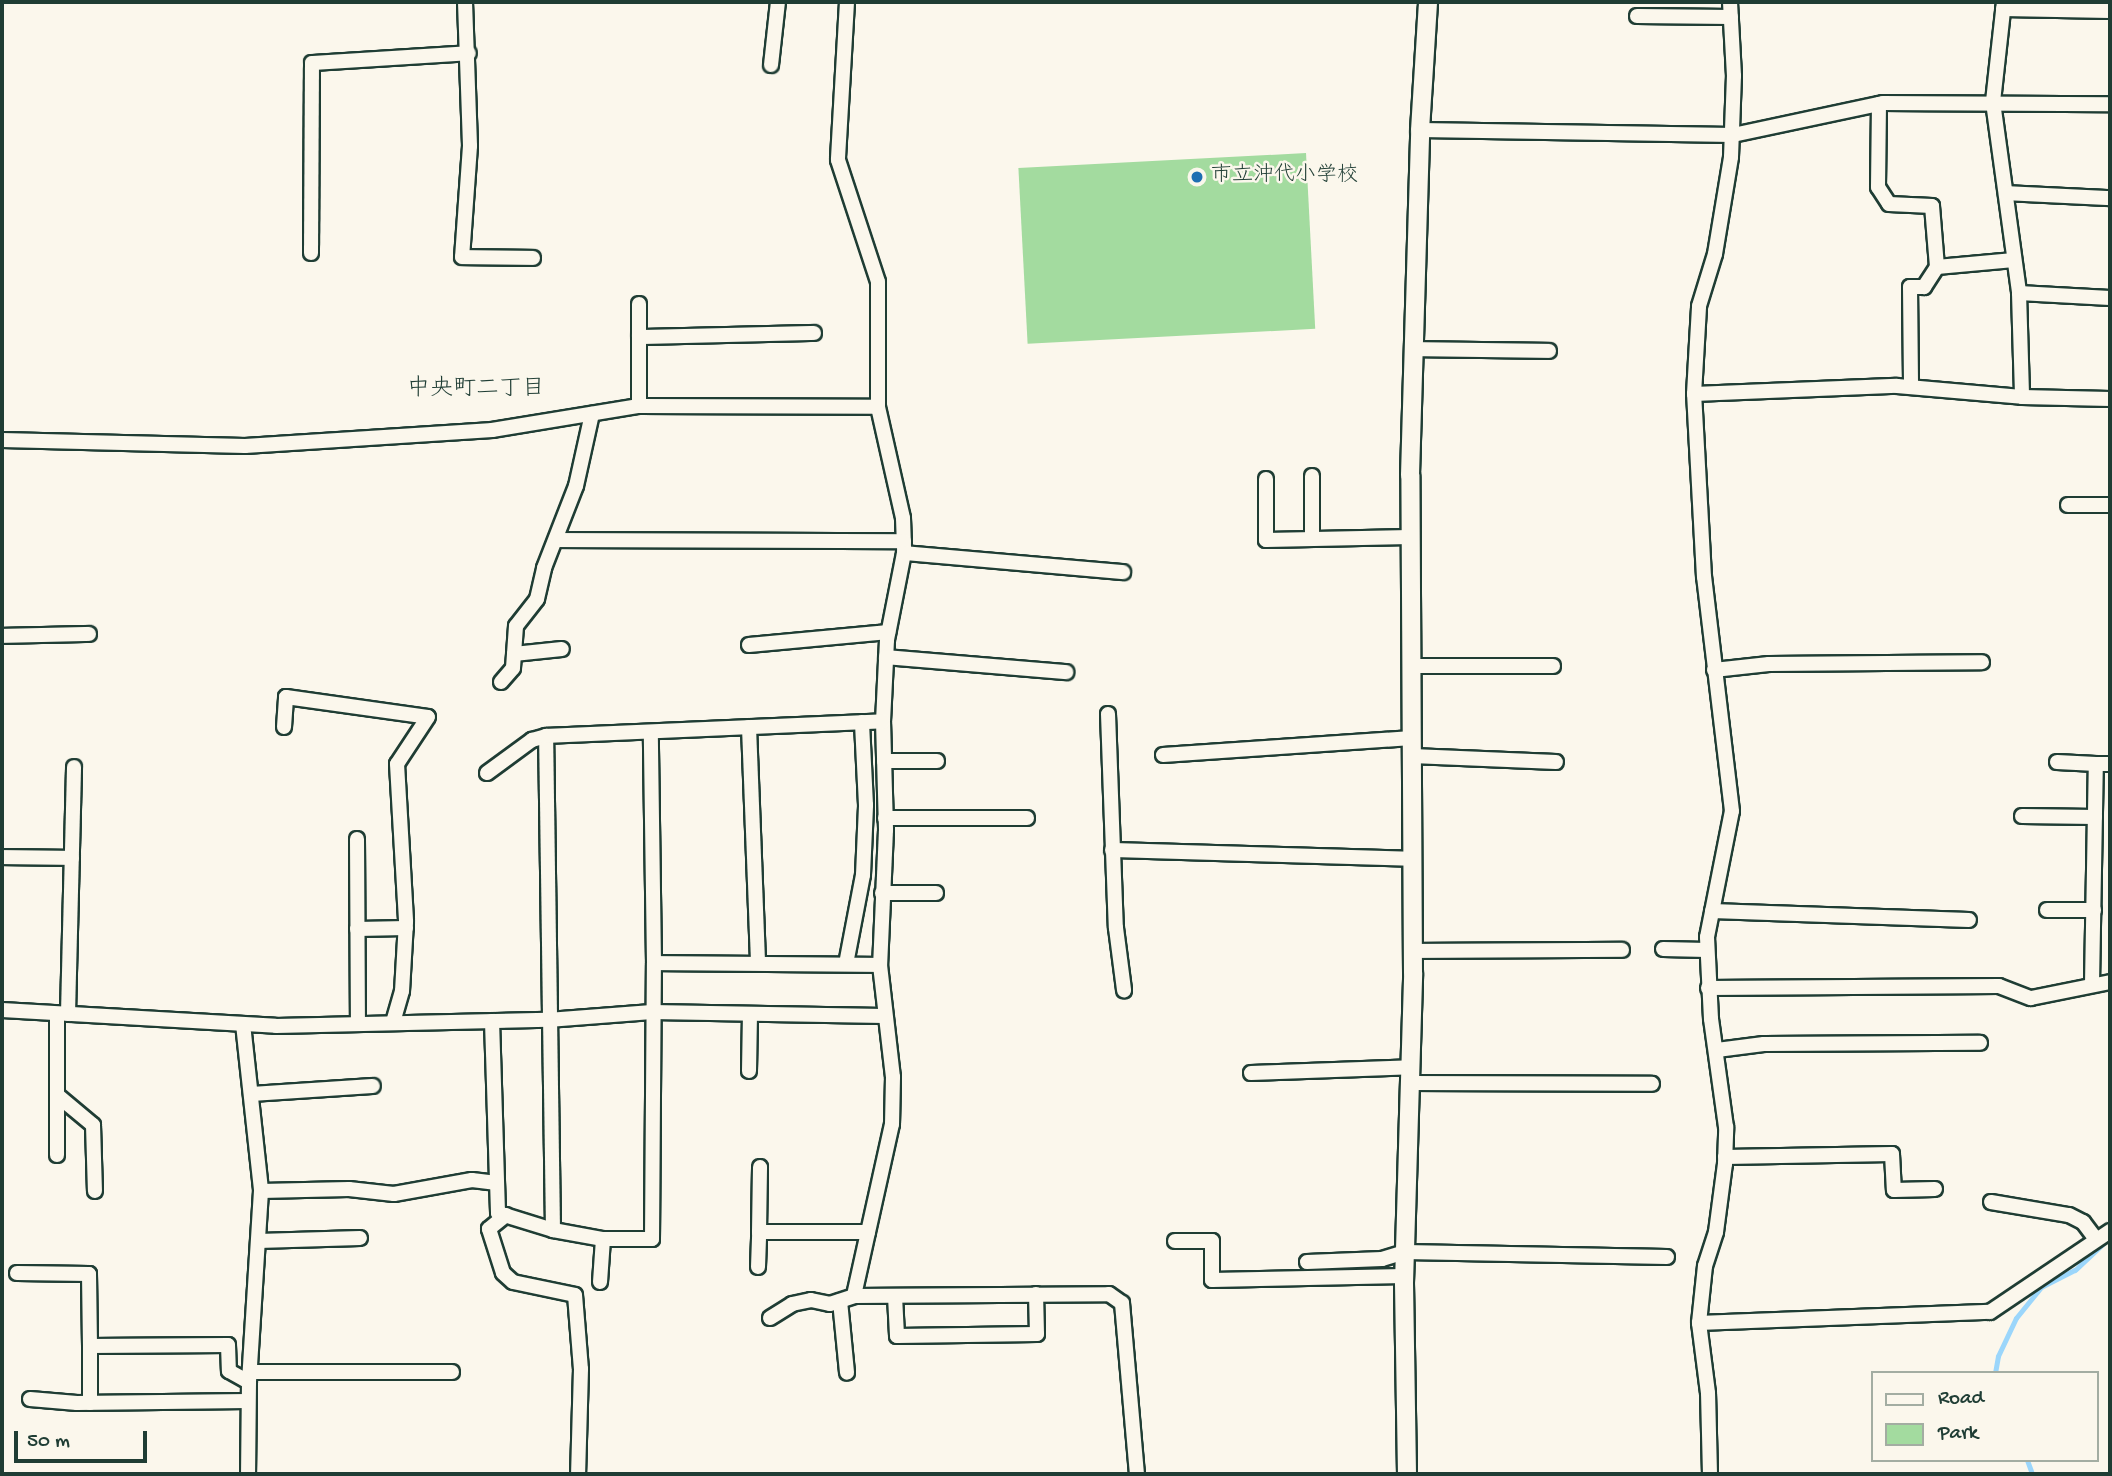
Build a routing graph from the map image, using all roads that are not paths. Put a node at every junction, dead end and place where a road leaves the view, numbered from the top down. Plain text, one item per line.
1 (466, 2) edge
2 (778, 2) edge
3 (846, 2) edge
4 (1428, 2) edge
5 (2004, 5) edge
6 (1731, 9) edge
7 (2110, 11) edge
8 (1637, 16) dead end
9 (469, 53) junction
10 (771, 65) dead end
11 (1993, 102) junction
12 (1879, 104) junction
13 (2110, 104) edge
14 (1420, 130) junction
15 (1733, 135) junction
16 (2007, 193) junction
17 (2110, 198) edge
18 (311, 253) dead end
19 (533, 258) dead end
20 (2014, 260) junction
21 (1937, 267) junction
22 (2019, 293) junction
23 (2110, 298) edge
24 (639, 304) dead end
25 (814, 333) dead end
26 (639, 337) junction
27 (1414, 349) junction
28 (1549, 351) dead end
29 (1911, 387) junction
30 (1694, 394) junction
31 (2022, 397) junction
32 (2110, 399) edge
33 (639, 406) junction
34 (878, 407) junction
35 (592, 414) junction
36 (2, 440) edge
37 (1312, 476) dead end
38 (1266, 479) dead end
39 (2068, 505) dead end
40 (2110, 505) edge
41 (1410, 537) junction
42 (1312, 539) junction
43 (556, 540) junction
44 (904, 547) junction
45 (1123, 572) dead end
46 (888, 632) junction
47 (89, 634) dead end
48 (2, 636) edge
49 (749, 645) dead end
50 (562, 649) dead end
51 (514, 654) junction
52 (886, 657) junction
53 (1982, 662) dead end
54 (1411, 666) junction
55 (1553, 666) dead end
56 (1714, 670) junction
57 (1066, 672) dead end
58 (501, 682) dead end
59 (1108, 714) dead end
60 (883, 721) junction
61 (862, 722) junction
62 (284, 727) dead end
63 (749, 727) junction
64 (651, 734) junction
65 (546, 736) junction
66 (1411, 747) junction
67 (1163, 755) dead end
68 (884, 761) junction
69 (937, 761) dead end
70 (1556, 762) dead end
71 (2057, 762) dead end
72 (2103, 764) edge
73 (74, 767) dead end
74 (487, 773) dead end
75 (2022, 816) dead end
76 (2095, 817) junction
77 (886, 818) junction
78 (1027, 818) dead end
79 (356, 839) dead end
80 (1112, 850) junction
81 (2, 857) edge
82 (72, 858) junction
83 (1412, 859) junction
84 (882, 893) junction
85 (936, 893) dead end
86 (2047, 910) dead end
87 (2094, 910) junction
88 (1712, 911) junction
89 (1969, 920) dead end
90 (406, 928) junction
91 (357, 929) junction
92 (1622, 950) dead end
93 (1662, 950) dead end
94 (1707, 950) junction
95 (1413, 951) junction
96 (758, 962) junction
97 (654, 963) junction
98 (846, 964) junction
99 (880, 965) junction
100 (2110, 982) edge
101 (2092, 984) junction
102 (1708, 988) junction
103 (1124, 990) dead end
104 (2, 1010) edge
105 (652, 1012) junction
106 (63, 1014) junction
107 (750, 1014) junction
108 (884, 1016) junction
109 (548, 1020) junction
110 (492, 1021) junction
111 (393, 1022) junction
112 (358, 1023) junction
113 (243, 1024) junction
114 (1980, 1043) dead end
115 (1717, 1050) junction
116 (748, 1071) dead end
117 (1251, 1073) dead end
118 (1410, 1075) junction
119 (1653, 1084) dead end
120 (373, 1086) dead end
121 (251, 1094) junction
122 (57, 1095) junction
123 (57, 1155) dead end
124 (1725, 1157) junction
125 (760, 1167) dead end
126 (497, 1183) junction
127 (1935, 1189) dead end
128 (95, 1191) dead end
129 (261, 1191) junction
130 (1991, 1202) dead end
131 (506, 1215) junction
132 (553, 1230) junction
133 (2110, 1231) edge
134 (759, 1232) junction
135 (868, 1232) junction
136 (360, 1238) dead end
137 (603, 1239) junction
138 (2096, 1239) junction
139 (258, 1241) junction
140 (1175, 1241) dead end
141 (1405, 1252) junction
142 (1667, 1257) dead end
143 (1307, 1262) dead end
144 (758, 1268) dead end
145 (17, 1273) dead end
146 (1404, 1276) junction
147 (600, 1282) dead end
148 (1036, 1294) junction
149 (895, 1296) junction
150 (847, 1298) junction
151 (770, 1318) dead end
152 (1699, 1323) junction
153 (90, 1346) junction
154 (452, 1373) dead end
155 (847, 1373) dead end
156 (250, 1377) junction
157 (30, 1399) dead end
158 (248, 1401) junction
159 (90, 1402) junction
160 (248, 1474) edge
161 (578, 1474) edge
162 (1137, 1474) edge
163 (1408, 1474) edge
164 (1710, 1474) edge

1 - 9 street
2 - 10 street
3 - 34 street
4 - 14 street
5 - 7 street
5 - 11 street
6 - 8 street
6 - 15 street
9 - 18 street
9 - 19 street
11 - 12 street
11 - 13 street
11 - 16 street
12 - 15 street
12 - 21 street
14 - 15 street
14 - 27 street
15 - 30 street
16 - 17 street
16 - 20 street
20 - 21 street
20 - 22 street
21 - 29 street
22 - 23 street
22 - 31 street
24 - 26 street
25 - 26 street
26 - 33 street
27 - 28 street
27 - 41 street
29 - 30 street
29 - 31 street
30 - 56 street
31 - 32 street
33 - 34 street
33 - 35 street
34 - 44 street
35 - 36 street
35 - 43 street
37 - 42 street
38 - 42 street
39 - 40 street
41 - 42 street
41 - 54 street
43 - 44 street
43 - 51 street
44 - 45 street
44 - 46 street
46 - 49 street
46 - 52 street
47 - 48 street
50 - 51 street
51 - 58 street
52 - 57 street
52 - 60 street
53 - 56 street
54 - 55 street
54 - 66 street
56 - 88 street
59 - 80 street
60 - 61 street
60 - 68 street
61 - 63 street
61 - 98 street
62 - 90 street
63 - 64 street
63 - 96 street
64 - 65 street
64 - 97 street
65 - 74 street
65 - 109 street
66 - 67 street
66 - 70 street
66 - 83 street
68 - 69 street
68 - 77 street
71 - 72 street
72 - 76 street
73 - 82 street
75 - 76 street
76 - 87 street
77 - 78 street
77 - 84 street
79 - 91 street
80 - 83 street
80 - 103 street
81 - 82 street
82 - 106 street
83 - 95 street
84 - 85 street
84 - 99 street
86 - 87 street
87 - 101 street
88 - 89 street
88 - 94 street
90 - 91 street
90 - 111 street
91 - 112 street
92 - 95 street
93 - 94 street
94 - 102 street
95 - 118 street
96 - 97 street
96 - 98 street
97 - 105 street
98 - 99 street
99 - 108 street
100 - 101 street
101 - 102 street
102 - 115 street
104 - 106 street
105 - 107 street
105 - 109 street
105 - 137 street
106 - 113 street
106 - 122 street
107 - 108 street
107 - 116 street
108 - 135 street
109 - 110 street
109 - 132 street
110 - 111 street
110 - 126 street
111 - 112 street
112 - 113 street
113 - 121 street
114 - 115 street
115 - 124 street
117 - 118 street
118 - 119 street
118 - 141 street
120 - 121 street
121 - 129 street
122 - 123 street
122 - 128 street
124 - 127 street
124 - 152 street
125 - 134 street
126 - 129 street
126 - 131 street
129 - 139 street
130 - 138 street
131 - 132 street
131 - 161 street
132 - 137 street
133 - 138 street
134 - 135 street
134 - 144 street
135 - 150 street
136 - 139 street
137 - 147 street
138 - 152 street
139 - 156 street
140 - 146 street
141 - 142 street
141 - 143 street
141 - 146 street
145 - 153 street
146 - 163 street
148 - 149 street
148 - 149 street
148 - 162 street
149 - 150 street
150 - 151 street
150 - 155 street
152 - 164 street
153 - 156 street
153 - 159 street
154 - 156 street
156 - 158 street
157 - 159 street
158 - 159 street
158 - 160 street

